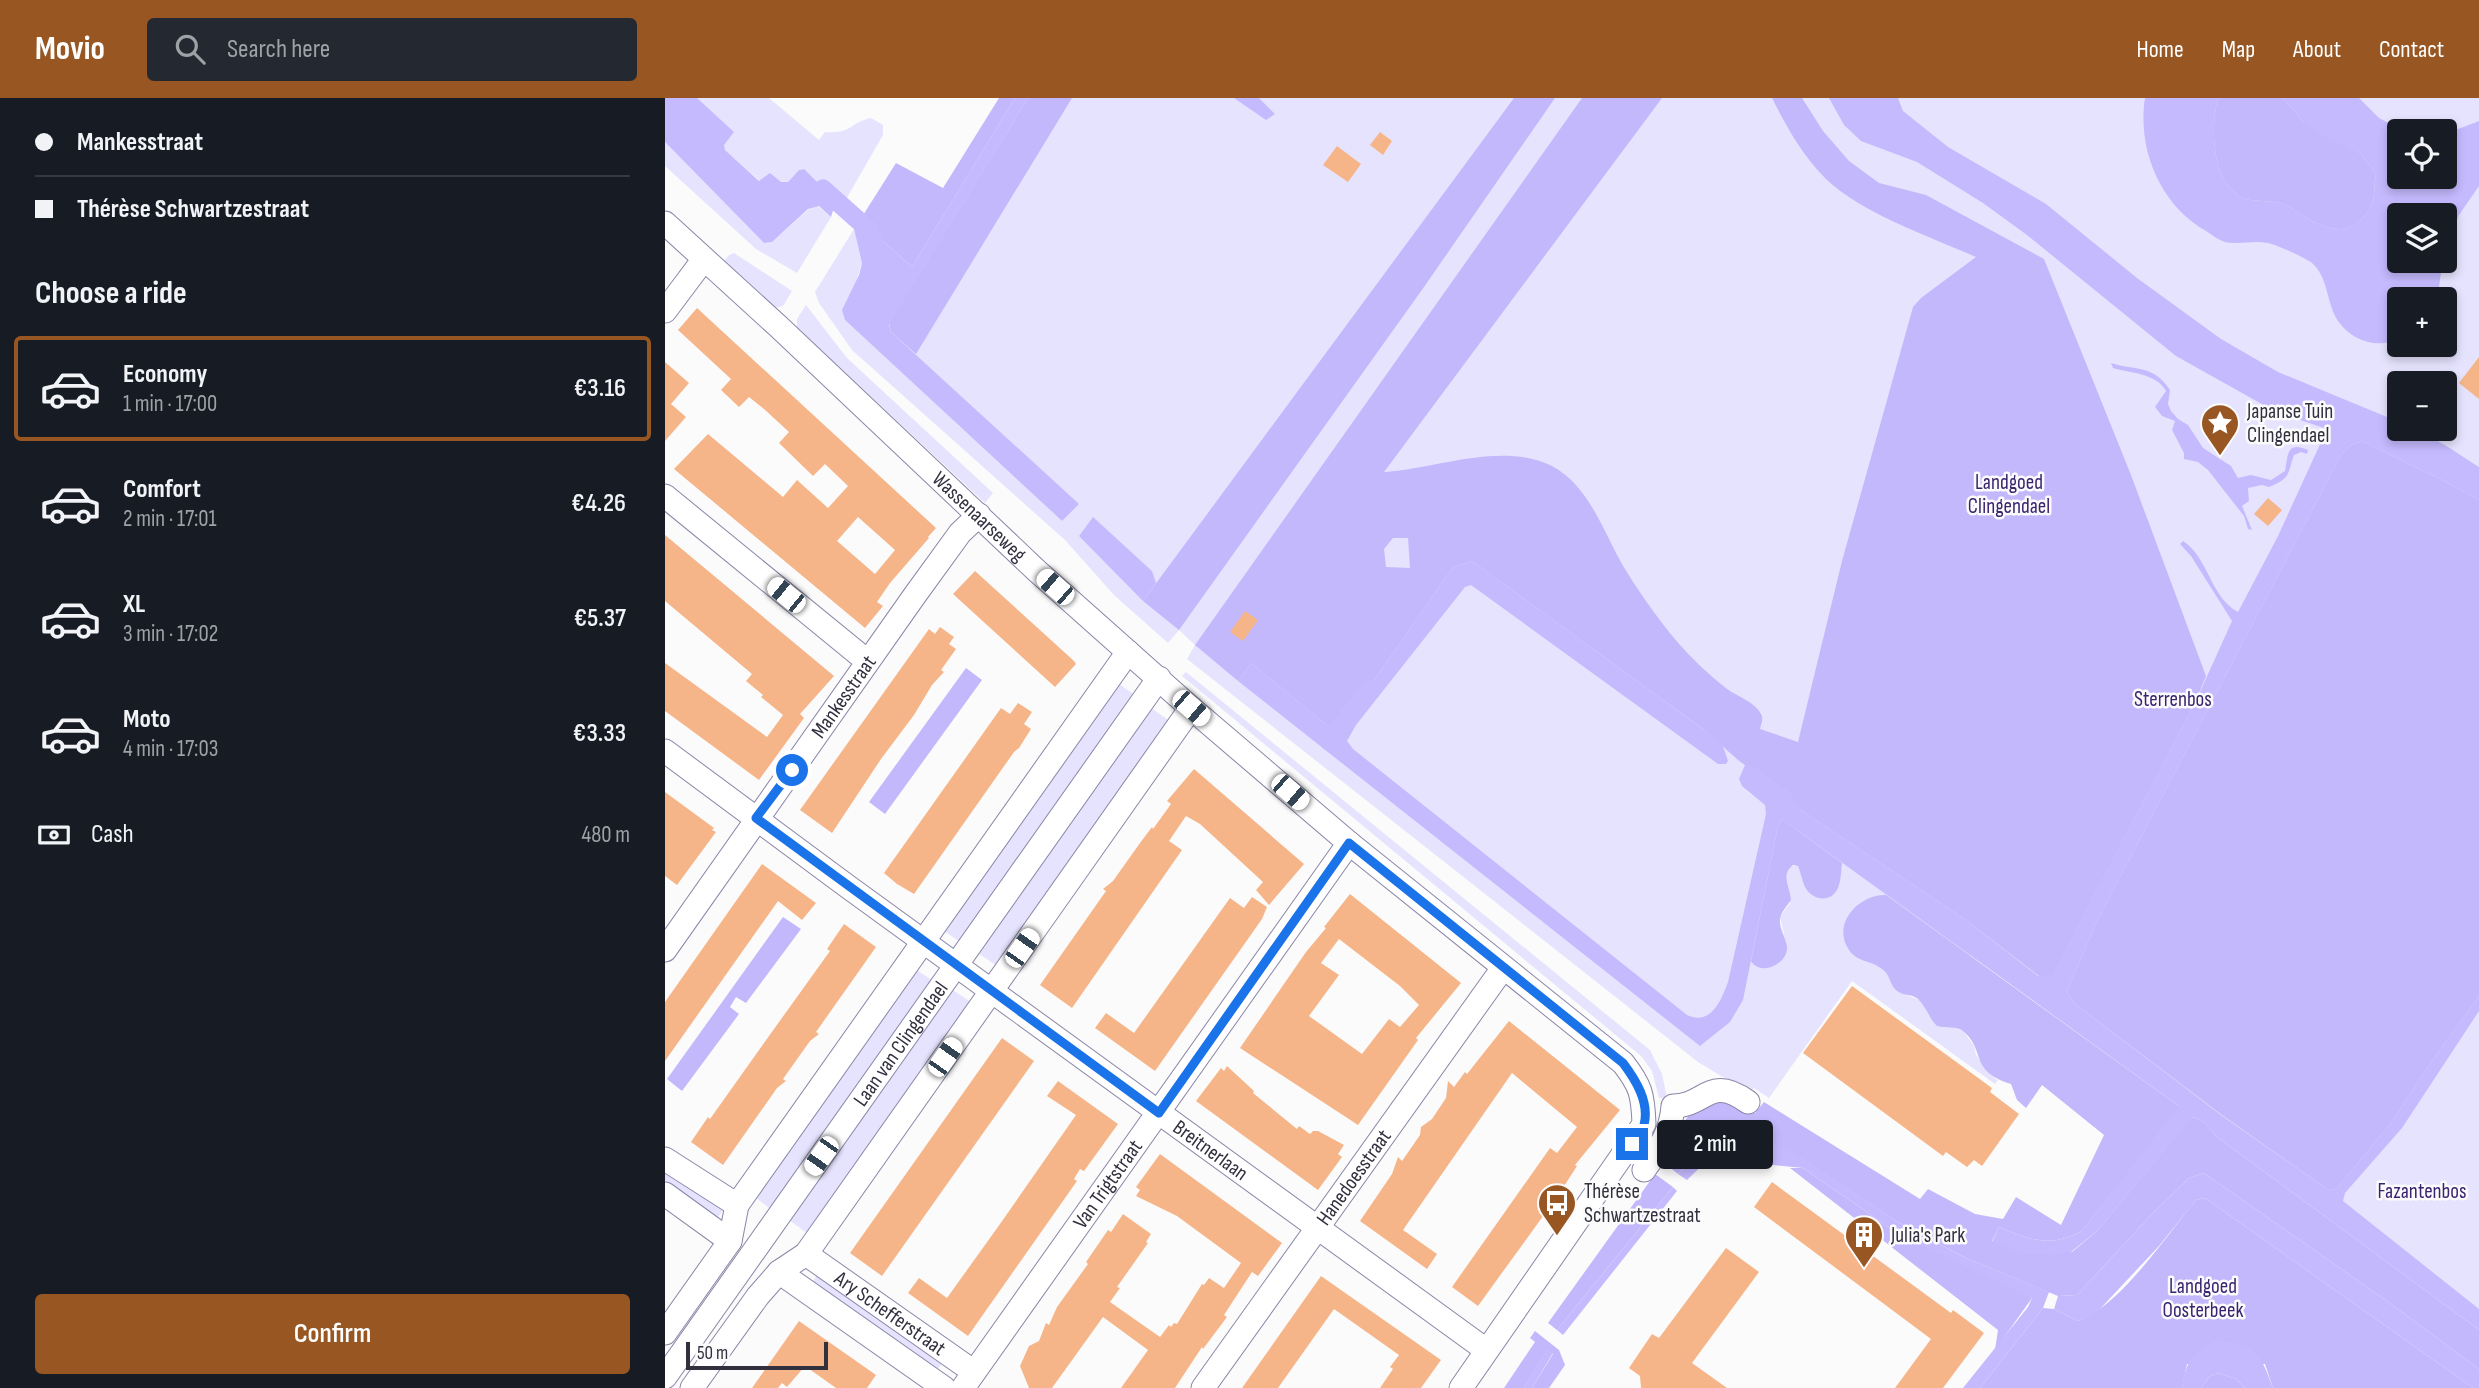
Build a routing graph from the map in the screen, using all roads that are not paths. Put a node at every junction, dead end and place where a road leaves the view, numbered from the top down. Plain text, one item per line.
1 (665, 223) edge
2 (704, 259) junction
3 (665, 311) edge
4 (665, 496) edge
5 (979, 515) junction
6 (1128, 652) junction
7 (867, 661) junction
8 (1159, 678) junction
9 (1191, 708) junction
10 (665, 751) edge
11 (756, 818) junction
12 (1349, 843) junction
13 (922, 941) junction
14 (665, 950) edge
15 (956, 965) junction
16 (1503, 968) junction
17 (992, 991) junction
18 (1748, 1102) dead end
19 (1643, 1104) junction
20 (1672, 1106) junction
21 (1159, 1113) junction
22 (665, 1159) edge
23 (1644, 1170) dead end
24 (665, 1194) edge
25 (733, 1222) junction
26 (1319, 1228) junction
27 (761, 1241) junction
28 (793, 1263) junction
29 (665, 1333) edge
30 (1486, 1350) junction
31 (665, 1377) edge
32 (968, 1380) edge
33 (692, 1388) edge
34 (944, 1388) edge
35 (1203, 1388) edge
36 (1461, 1388) edge

1 - 2 street, Wassenaarseweg
2 - 3 street
2 - 5 street, Wassenaarseweg
4 - 7 street
5 - 6 street, Wassenaarseweg
5 - 7 street, Mankesstraat
6 - 8 street, Wassenaarseweg
6 - 13 street, Laan van Clingendael
7 - 11 street, Mankesstraat
8 - 9 street, Wassenaarseweg
8 - 15 street, Laan van Clingendael
9 - 12 street, Wassenaarseweg
9 - 17 street, Laan van Clingendael
10 - 11 street, Breitnerlaan
11 - 13 street, Breitnerlaan
11 - 14 street, Mankesstraat
12 - 16 street, Wassenaarseweg
12 - 21 street, Van Trigtstraat
13 - 15 street, Breitnerlaan
13 - 25 street, Laan van Clingendael
15 - 17 street, Breitnerlaan
15 - 27 street, Laan van Clingendael
16 - 19 street, Wassenaarseweg
16 - 26 street, Hanedoesstraat
17 - 21 street, Breitnerlaan
17 - 28 street, Laan van Clingendael
18 - 20 street
19 - 20 street
19 - 30 street
20 - 23 street
21 - 26 street, Breitnerlaan
21 - 32 street, Van Trigtstraat
22 - 25 street, Ary Schefferstraat
24 - 25 street, Ary Schefferstraat
25 - 27 street, Ary Schefferstraat
25 - 29 street, Laan van Clingendael
26 - 30 street, Breitnerlaan
26 - 35 street, Hanedoesstraat
27 - 28 street, Ary Schefferstraat
27 - 31 street, Laan van Clingendael
28 - 32 street, Ary Schefferstraat
28 - 33 street, Laan van Clingendael
28 - 34 street, Ary Schefferstraat
30 - 36 street

